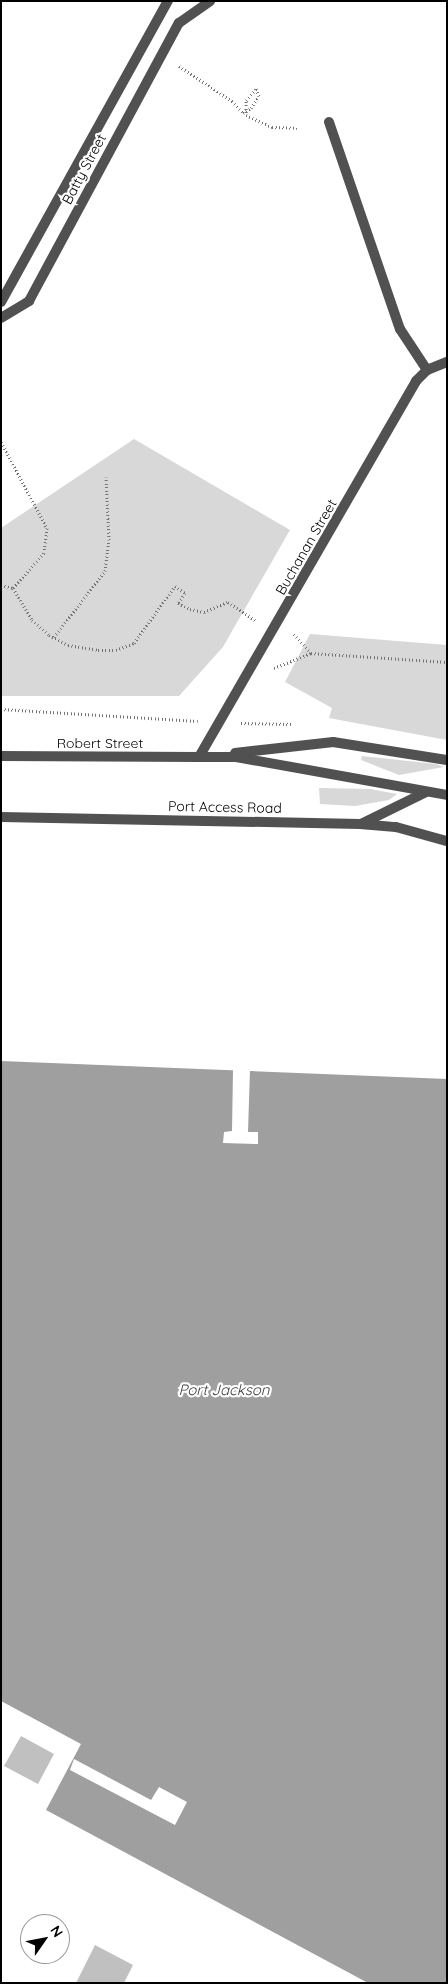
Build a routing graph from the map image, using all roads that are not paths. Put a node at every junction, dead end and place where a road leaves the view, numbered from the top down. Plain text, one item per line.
1 (210, 1) edge
2 (165, 3) edge
3 (329, 122) dead end
4 (1, 302) edge
5 (1, 318) edge
6 (447, 362) edge
7 (426, 370) junction
8 (1, 756) edge
9 (199, 757) junction
10 (447, 760) edge
11 (426, 792) junction
12 (447, 795) edge
13 (1, 816) edge
14 (360, 824) junction
15 (447, 841) edge

1 - 5 street, Batty Street
2 - 4 street, Batty Street
3 - 7 street
6 - 7 street
7 - 9 street, Buchanan Street
8 - 9 street, Robert Street
9 - 10 street
9 - 11 street
11 - 12 street
11 - 14 street
13 - 14 street, Port Access Road
14 - 15 street, Port Access Road

